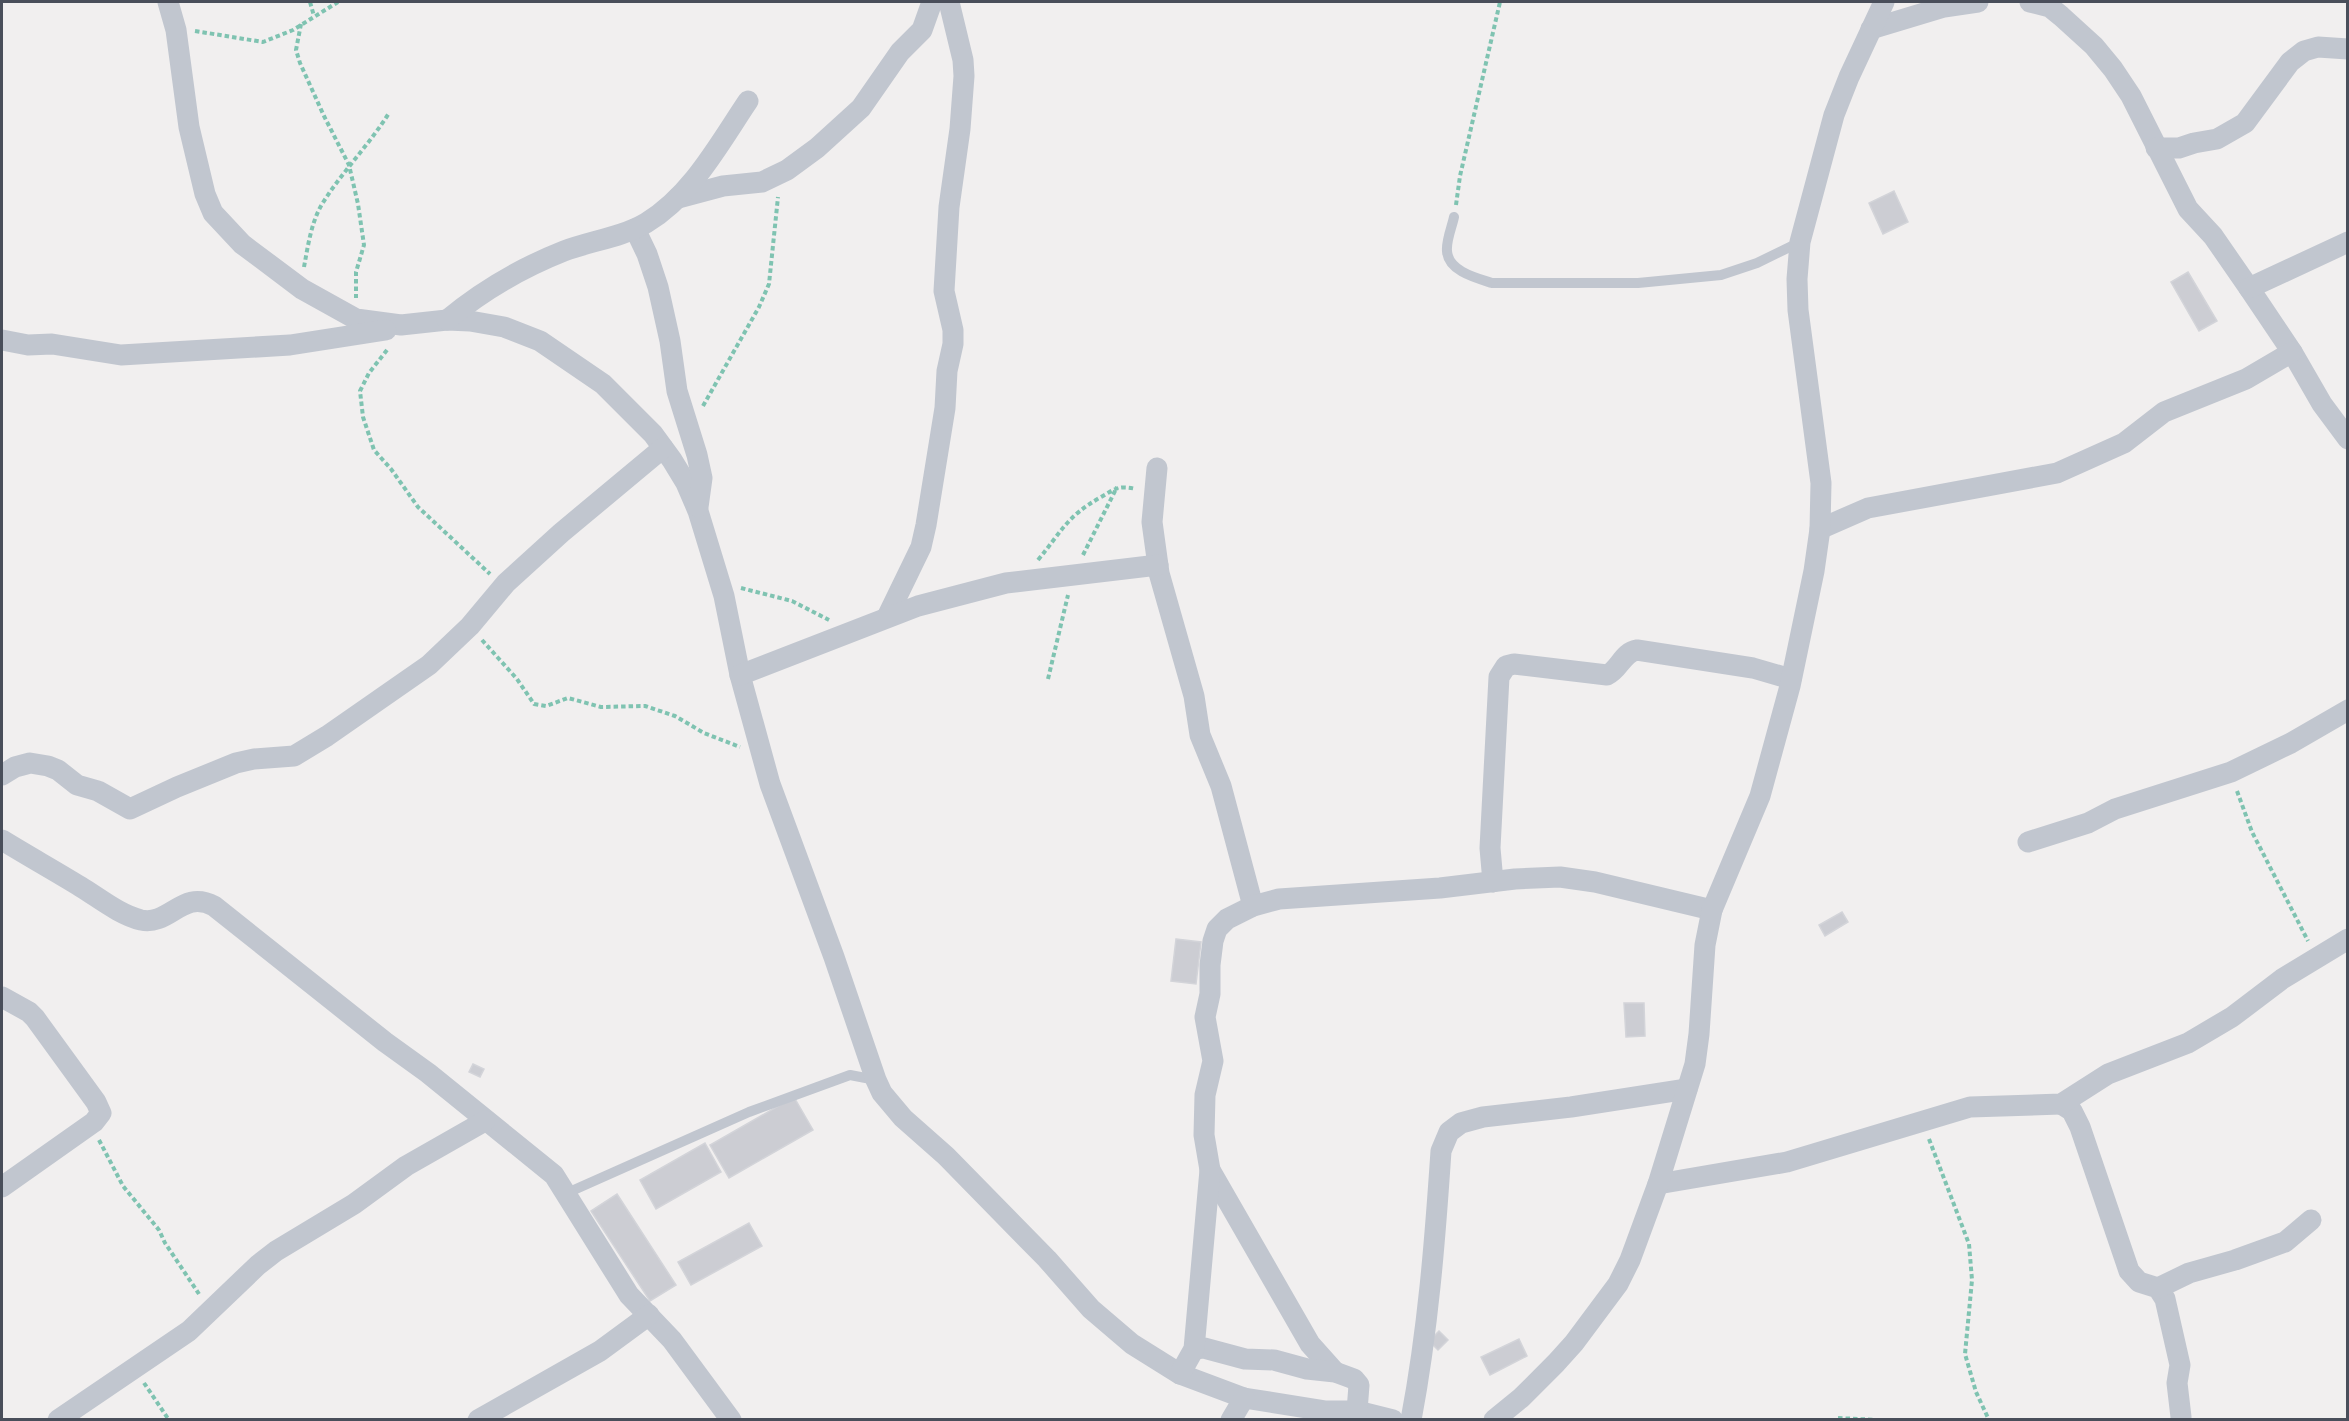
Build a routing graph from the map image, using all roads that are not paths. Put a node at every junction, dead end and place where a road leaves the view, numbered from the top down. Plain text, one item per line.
1 (168, 2) edge
2 (932, 2) edge
3 (949, 2) edge
4 (1884, 2) edge
5 (1970, 2) edge
6 (2030, 2) edge
7 (1870, 29) junction
8 (2348, 49) edge
9 (748, 101) dead end
10 (2156, 148) junction
11 (678, 198) junction
12 (1454, 217) road end
13 (635, 229) junction
14 (1800, 242) junction
15 (2348, 242) edge
16 (2249, 288) junction
17 (447, 320) junction
18 (404, 324) junction
19 (2, 340) edge
20 (2292, 351) junction
21 (2348, 439) edge
22 (663, 447) junction
23 (1158, 468) dead end
24 (698, 511) junction
25 (1820, 529) junction
26 (1158, 565) junction
27 (887, 617) junction
28 (740, 675) junction
29 (1791, 679) junction
30 (2348, 710) edge
31 (2, 775) edge
32 (2, 840) edge
33 (2028, 842) dead end
34 (1493, 882) junction
35 (1253, 906) junction
36 (1712, 910) junction
37 (2348, 939) edge
38 (2, 997) edge
39 (876, 1080) junction
40 (1687, 1089) junction
41 (2061, 1104) junction
42 (485, 1121) junction
43 (1210, 1170) junction
44 (1658, 1184) junction
45 (2, 1187) edge
46 (567, 1193) junction
47 (2312, 1220) dead end
48 (2158, 1288) junction
49 (649, 1316) junction
50 (1194, 1349) junction
51 (1335, 1372) junction
52 (1180, 1374) junction
53 (1244, 1398) junction
54 (1357, 1411) junction
55 (2181, 1417) dead end
56 (58, 1419) edge
57 (478, 1419) edge
58 (730, 1419) edge
59 (1231, 1419) edge
60 (1393, 1419) edge
61 (1411, 1419) edge
62 (1494, 1419) edge

1 - 18 street
2 - 11 street
3 - 27 street
4 - 7 street
5 - 7 street
6 - 10 street
7 - 14 street
8 - 10 street
9 - 11 street
10 - 16 street
11 - 13 street
12 - 14 lane
13 - 17 street
13 - 24 street
14 - 25 street
15 - 16 street
16 - 20 street
17 - 18 street
17 - 22 street
18 - 19 street
20 - 21 street
20 - 25 street
22 - 24 street
22 - 31 street
23 - 26 street
24 - 28 street
25 - 29 street
26 - 27 street
26 - 35 street
27 - 28 street
28 - 39 street
29 - 34 street
29 - 36 street
30 - 33 street
32 - 42 street
34 - 35 street
34 - 36 street
35 - 43 street
36 - 40 street
37 - 41 street
38 - 45 street
39 - 46 lane
39 - 52 street
40 - 44 street
40 - 61 street
41 - 44 street
41 - 48 street
42 - 46 street
42 - 56 street
43 - 50 street
43 - 51 street
44 - 62 street
46 - 49 street
47 - 48 street
48 - 55 street
49 - 57 street
49 - 58 street
50 - 51 street
50 - 52 street
51 - 54 street
52 - 53 street
53 - 54 street
53 - 59 street
54 - 60 street

